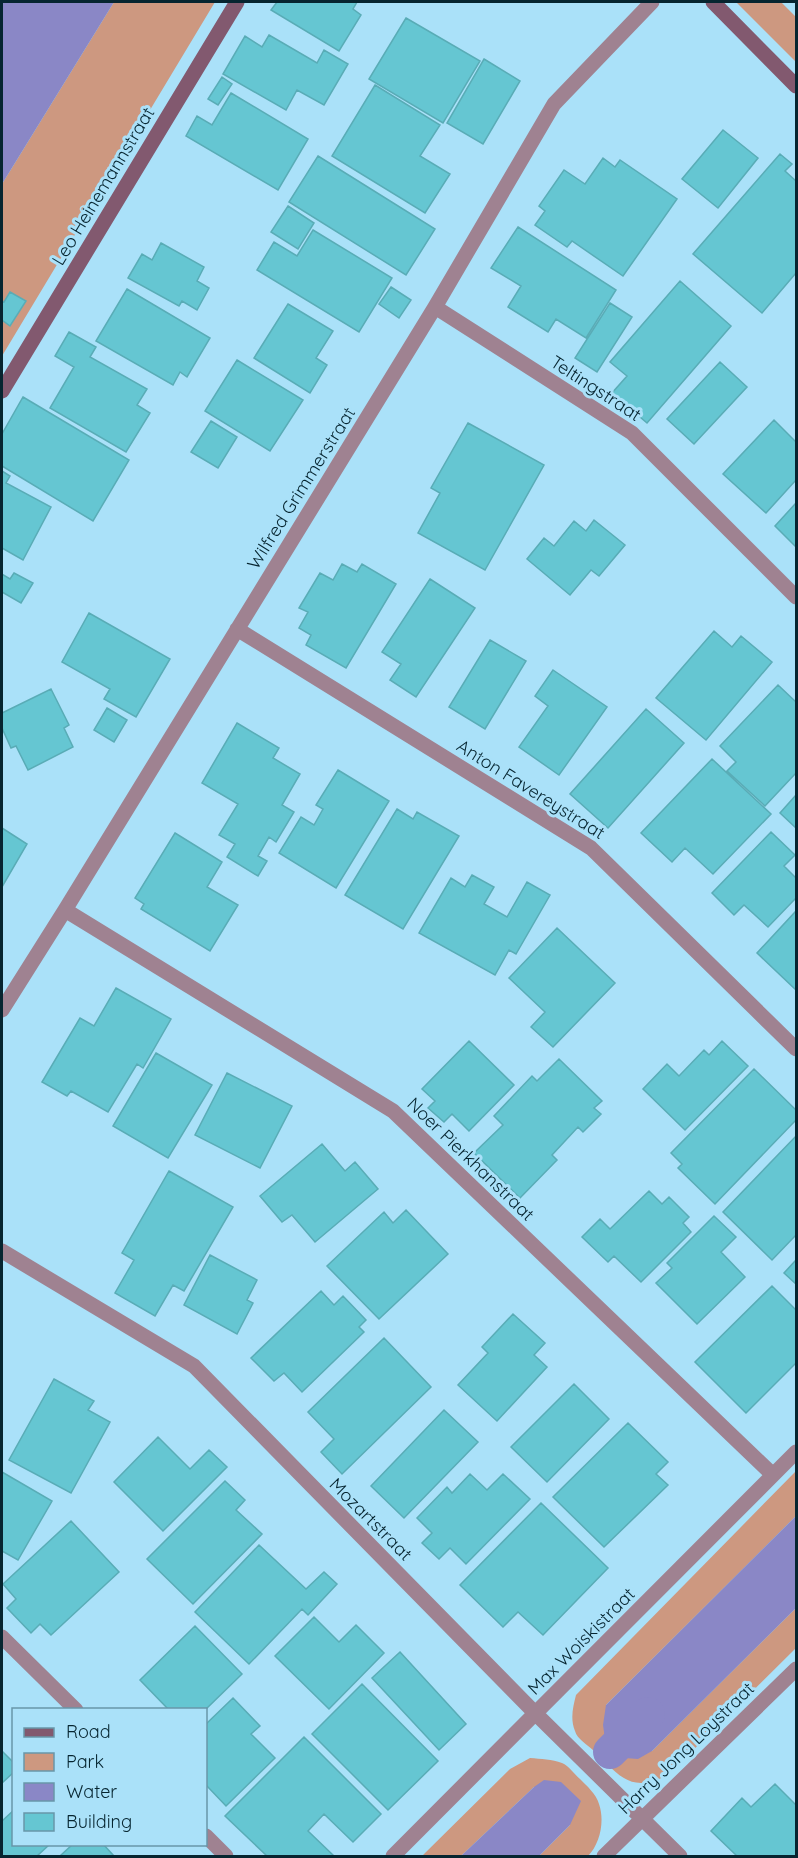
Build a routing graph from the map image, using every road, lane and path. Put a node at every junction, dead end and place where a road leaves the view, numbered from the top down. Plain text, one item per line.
1 (237, 2) edge
2 (652, 2) edge
3 (713, 2) edge
4 (796, 86) edge
5 (435, 307) junction
6 (2, 391) edge
7 (796, 597) edge
8 (237, 629) junction
9 (65, 910) junction
10 (2, 1010) edge
11 (796, 1049) edge
12 (2, 1251) edge
13 (796, 1452) edge
14 (773, 1475) junction
15 (2, 1637) edge
16 (796, 1669) edge
17 (74, 1708) edge
18 (536, 1714) junction
19 (642, 1818) junction
20 (207, 1837) edge
21 (226, 1857) edge
22 (393, 1857) edge
23 (604, 1857) edge
24 (680, 1857) edge

1 - 6 street, Leo Heinemannstraat
2 - 5 street, Wilfred Grimmerstraat
3 - 4 street
5 - 7 street, Teltingstraat
5 - 8 street, Wilfred Grimmerstraat
8 - 9 street, Wilfred Grimmerstraat
8 - 11 street, Anton Favereystraat
9 - 10 street, Wilfred Grimmerstraat
9 - 14 street, Noer Pierkhanstraat
12 - 18 street, Mozartstraat
13 - 14 street, Max Woiskistraat
14 - 18 street, Max Woiskistraat
15 - 17 street
16 - 19 street, Harry Jong Loystraat
18 - 19 street, Mozartstraat
18 - 22 street, Max Woiskistraat
19 - 23 street, Harry Jong Loystraat
19 - 24 street, Mozartstraat
20 - 21 street

